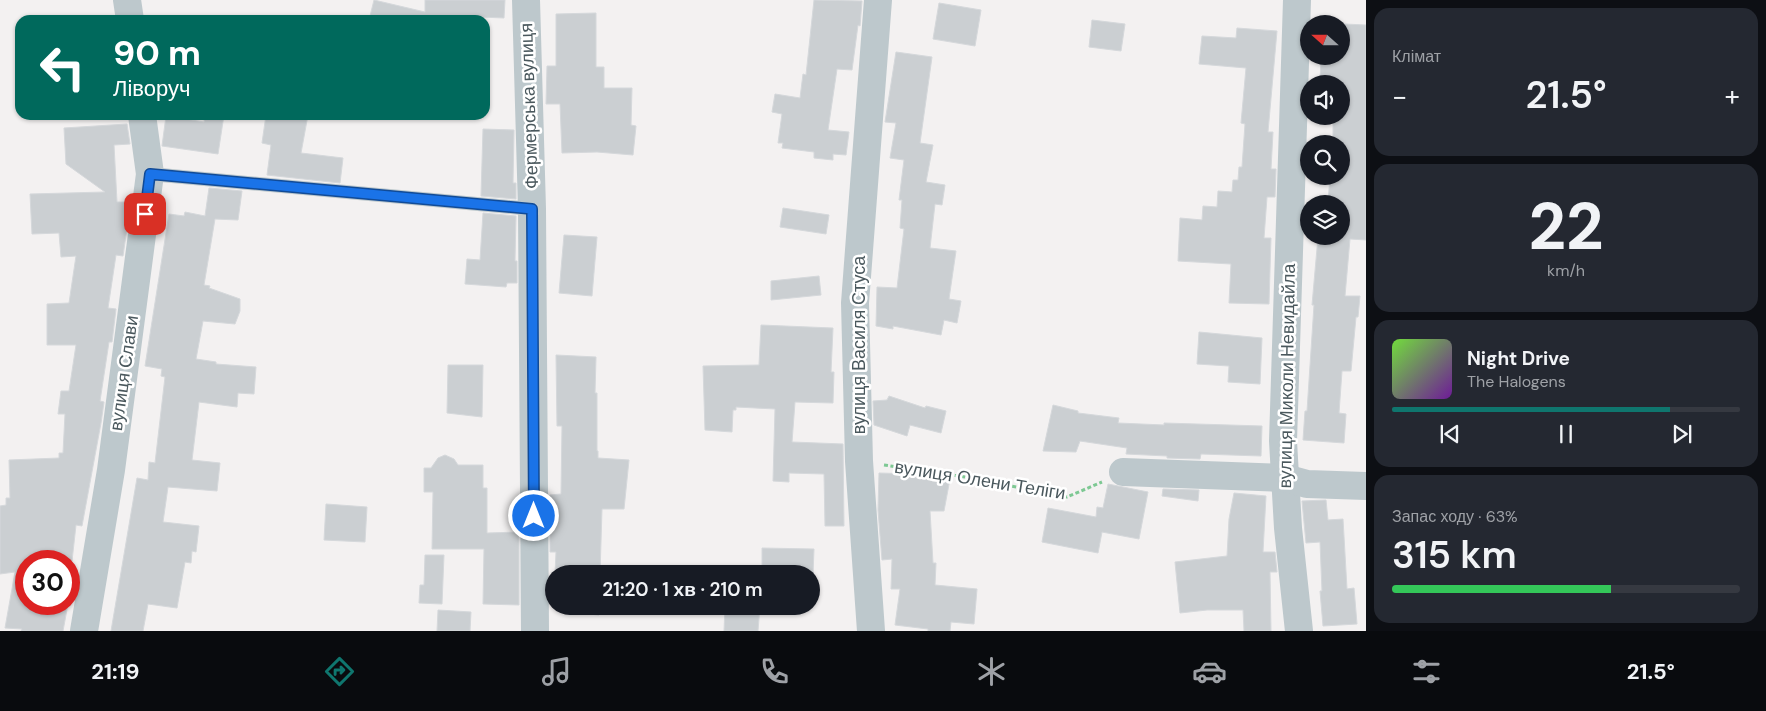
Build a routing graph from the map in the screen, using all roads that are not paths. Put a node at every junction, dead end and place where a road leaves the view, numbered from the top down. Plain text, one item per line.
1 (127, 0) edge
2 (526, 0) edge
3 (878, 0) edge
4 (1296, 0) edge
5 (129, 15) edge
6 (143, 120) edge
7 (150, 174) junction
8 (532, 209) junction
9 (1123, 472) road end
10 (1284, 478) junction
11 (1366, 486) edge
12 (84, 631) edge
13 (535, 631) edge
14 (871, 631) edge
15 (1299, 631) edge

1 - 5 street
2 - 8 street, Фермерська вулиця
3 - 14 street, вулиця Василя Стуса
4 - 10 street, вулиця Миколи Невидайла
6 - 7 street, вулиця Слави
7 - 8 lane
7 - 12 street, вулиця Слави
8 - 13 street, Фермерська вулиця
9 - 10 street
10 - 11 street
10 - 15 street, вулиця Миколи Невидайла

